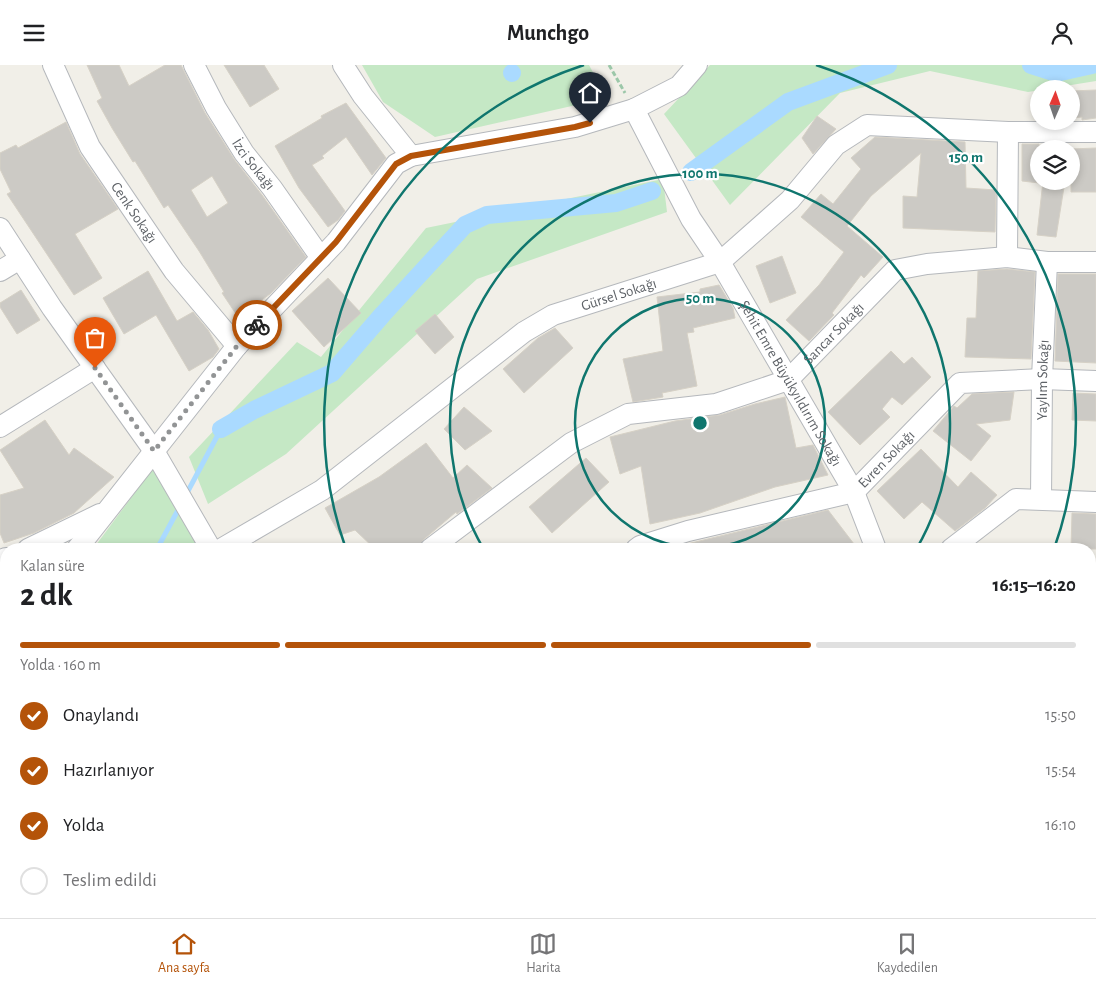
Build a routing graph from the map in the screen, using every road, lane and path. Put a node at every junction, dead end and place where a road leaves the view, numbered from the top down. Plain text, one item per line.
1 (52, 65) edge
2 (194, 65) edge
3 (343, 65) edge
4 (609, 65) edge
5 (697, 65) edge
6 (634, 109) junction
7 (1008, 132) junction
8 (1096, 132) edge
9 (411, 156) junction
10 (0, 228) edge
11 (1007, 257) junction
12 (320, 258) junction
13 (20, 259) junction
14 (720, 262) junction
15 (1096, 262) edge
16 (1048, 263) junction
17 (0, 271) edge
18 (237, 346) junction
19 (95, 368) junction
20 (1042, 379) junction
21 (788, 380) junction
22 (1096, 381) edge
23 (0, 427) edge
24 (154, 451) junction
25 (854, 492) junction
26 (1041, 499) junction
27 (1096, 502) edge
28 (107, 511) junction
29 (40, 543) edge
30 (82, 543) edge
31 (208, 543) edge
32 (231, 543) edge
33 (438, 543) edge
34 (650, 543) edge
35 (874, 543) edge
36 (959, 543) edge

1 - 18 street, Cenk Sokağı
2 - 12 street, İzci Sokağı
3 - 9 street
4 - 6 path
5 - 6 street
6 - 9 street
6 - 14 street, Şehit Emre Büyükyıldırım Sokağı
7 - 8 street, Gürsel Sokağı
7 - 11 street
7 - 14 street, Gürsel Sokağı
9 - 12 street
10 - 13 street
11 - 16 street, Sancar Sokağı
11 - 21 street, Sancar Sokağı
12 - 18 street
13 - 17 street
13 - 19 street
14 - 21 street, Şehit Emre Büyükyıldırım Sokağı
14 - 32 street, Gürsel Sokağı
15 - 16 street, Sancar Sokağı
16 - 20 street, Yaylım Sokağı
18 - 24 street
19 - 23 street
19 - 24 street
20 - 22 street, Evren Sokağı
20 - 25 street, Evren Sokağı
20 - 26 street, Yaylım Sokağı
21 - 25 street, Şehit Emre Büyükyıldırım Sokağı
21 - 33 street, Sancar Sokağı
24 - 28 street
24 - 31 street
25 - 34 street, Evren Sokağı
25 - 35 street, Şehit Emre Büyükyıldırım Sokağı
26 - 27 street
26 - 36 street
28 - 29 street
28 - 30 street

